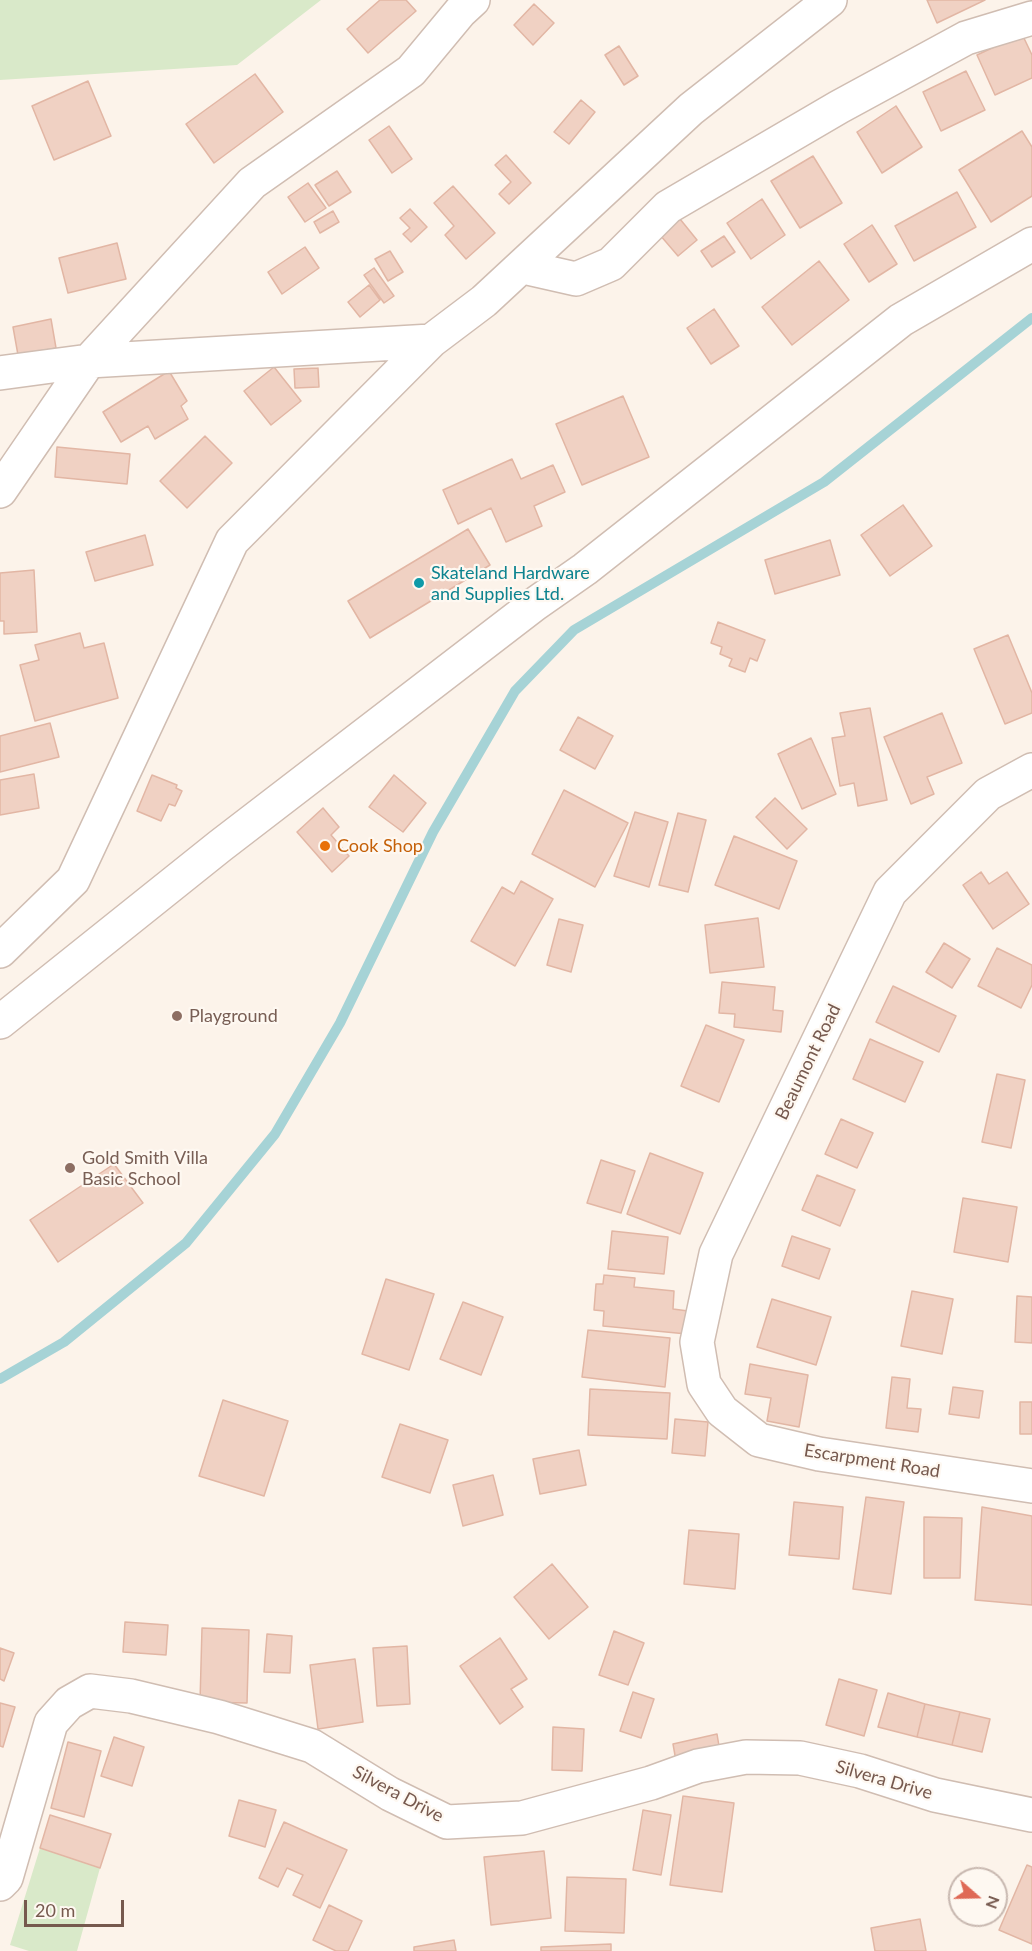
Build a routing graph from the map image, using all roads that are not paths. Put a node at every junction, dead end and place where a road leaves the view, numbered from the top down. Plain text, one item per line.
1 (473, 0) edge
2 (830, 0) edge
3 (1032, 18) edge
4 (1032, 244) edge
5 (523, 267) junction
6 (431, 341) junction
7 (88, 361) junction
8 (0, 373) edge
9 (0, 491) edge
10 (1032, 771) edge
11 (0, 951) edge
12 (0, 1022) edge
13 (722, 1411) joint
14 (1032, 1486) edge
15 (1032, 1815) edge
16 (0, 1884) edge

1 - 7 street
2 - 5 street
3 - 5 street
4 - 12 street
5 - 6 street
6 - 7 street
6 - 11 street
7 - 8 street
7 - 9 street
10 - 13 street, Beaumont Road
13 - 14 street, Escarpment Road
15 - 16 street, Silvera Drive

